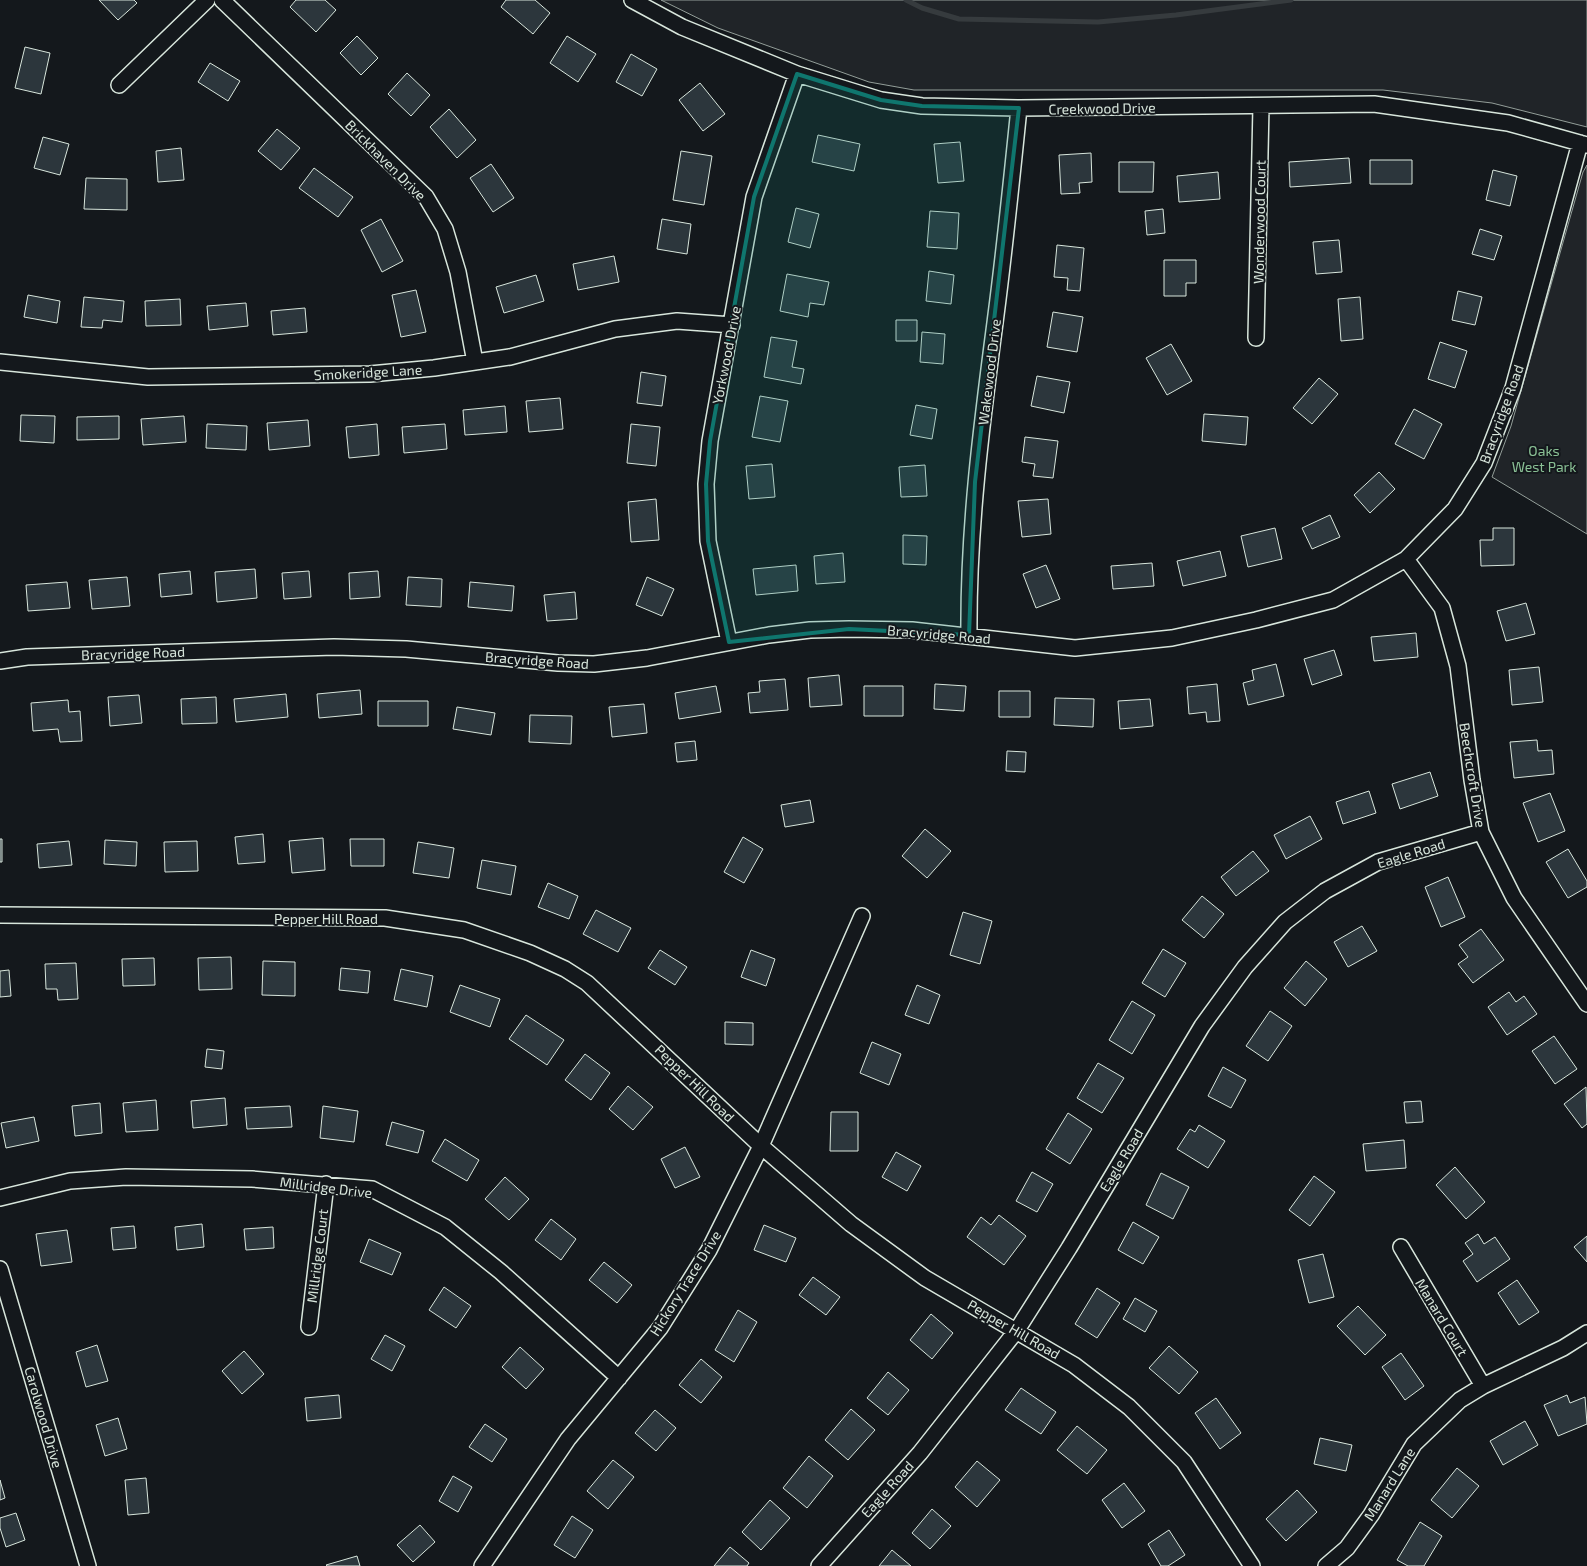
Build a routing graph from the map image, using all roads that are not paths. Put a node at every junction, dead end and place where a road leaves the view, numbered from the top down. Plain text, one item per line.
1 (207, 0) edge
2 (222, 0) edge
3 (632, 0) edge
4 (797, 74) junction
5 (119, 85) dead end
6 (1261, 106) junction
7 (1020, 108) junction
8 (1583, 144) edge
9 (732, 325) junction
10 (1256, 338) dead end
11 (0, 362) edge
12 (475, 362) junction
13 (1406, 559) junction
14 (969, 635) junction
15 (729, 642) junction
16 (0, 661) edge
17 (1481, 832) junction
18 (0, 915) edge
19 (862, 916) dead end
20 (1587, 1004) edge
21 (761, 1146) junction
22 (326, 1184) junction
23 (0, 1198) edge
24 (1401, 1247) dead end
25 (0, 1269) edge
26 (309, 1327) dead end
27 (1016, 1330) junction
28 (1587, 1332) edge
29 (619, 1378) junction
30 (1483, 1386) junction
31 (88, 1566) edge
32 (482, 1566) edge
33 (819, 1566) edge
34 (1252, 1566) edge
35 (1326, 1566) edge

1 - 5 street
2 - 12 street, Brickhaven Drive
3 - 4 street, Creekwood Drive
4 - 7 street, Creekwood Drive
4 - 9 street, Yorkwood Drive
6 - 7 street, Creekwood Drive
6 - 8 street, Creekwood Drive
6 - 10 street, Wonderwood Court
7 - 14 street, Wakewood Drive
8 - 13 street, Bracyridge Road
9 - 12 street, Smokeridge Lane
9 - 15 street, Yorkwood Drive
11 - 12 street, Smokeridge Lane
13 - 14 street, Bracyridge Road
13 - 17 street, Beechcroft Drive
14 - 15 street, Bracyridge Road
15 - 16 street, Bracyridge Road
17 - 20 street, Beechcroft Drive
17 - 27 street, Eagle Road
18 - 21 street, Pepper Hill Road
19 - 21 street, Hickory Trace Drive
21 - 27 street, Pepper Hill Road
21 - 29 street, Hickory Trace Drive
22 - 23 street, Millridge Drive
22 - 26 street, Millridge Court
22 - 29 street, Millridge Drive
24 - 30 street, Manard Court
25 - 31 street, Carolwood Drive
27 - 33 street, Eagle Road
27 - 34 street, Pepper Hill Road
28 - 30 street, Manard Lane
29 - 32 street, Hickory Trace Drive
30 - 35 street, Manard Lane

